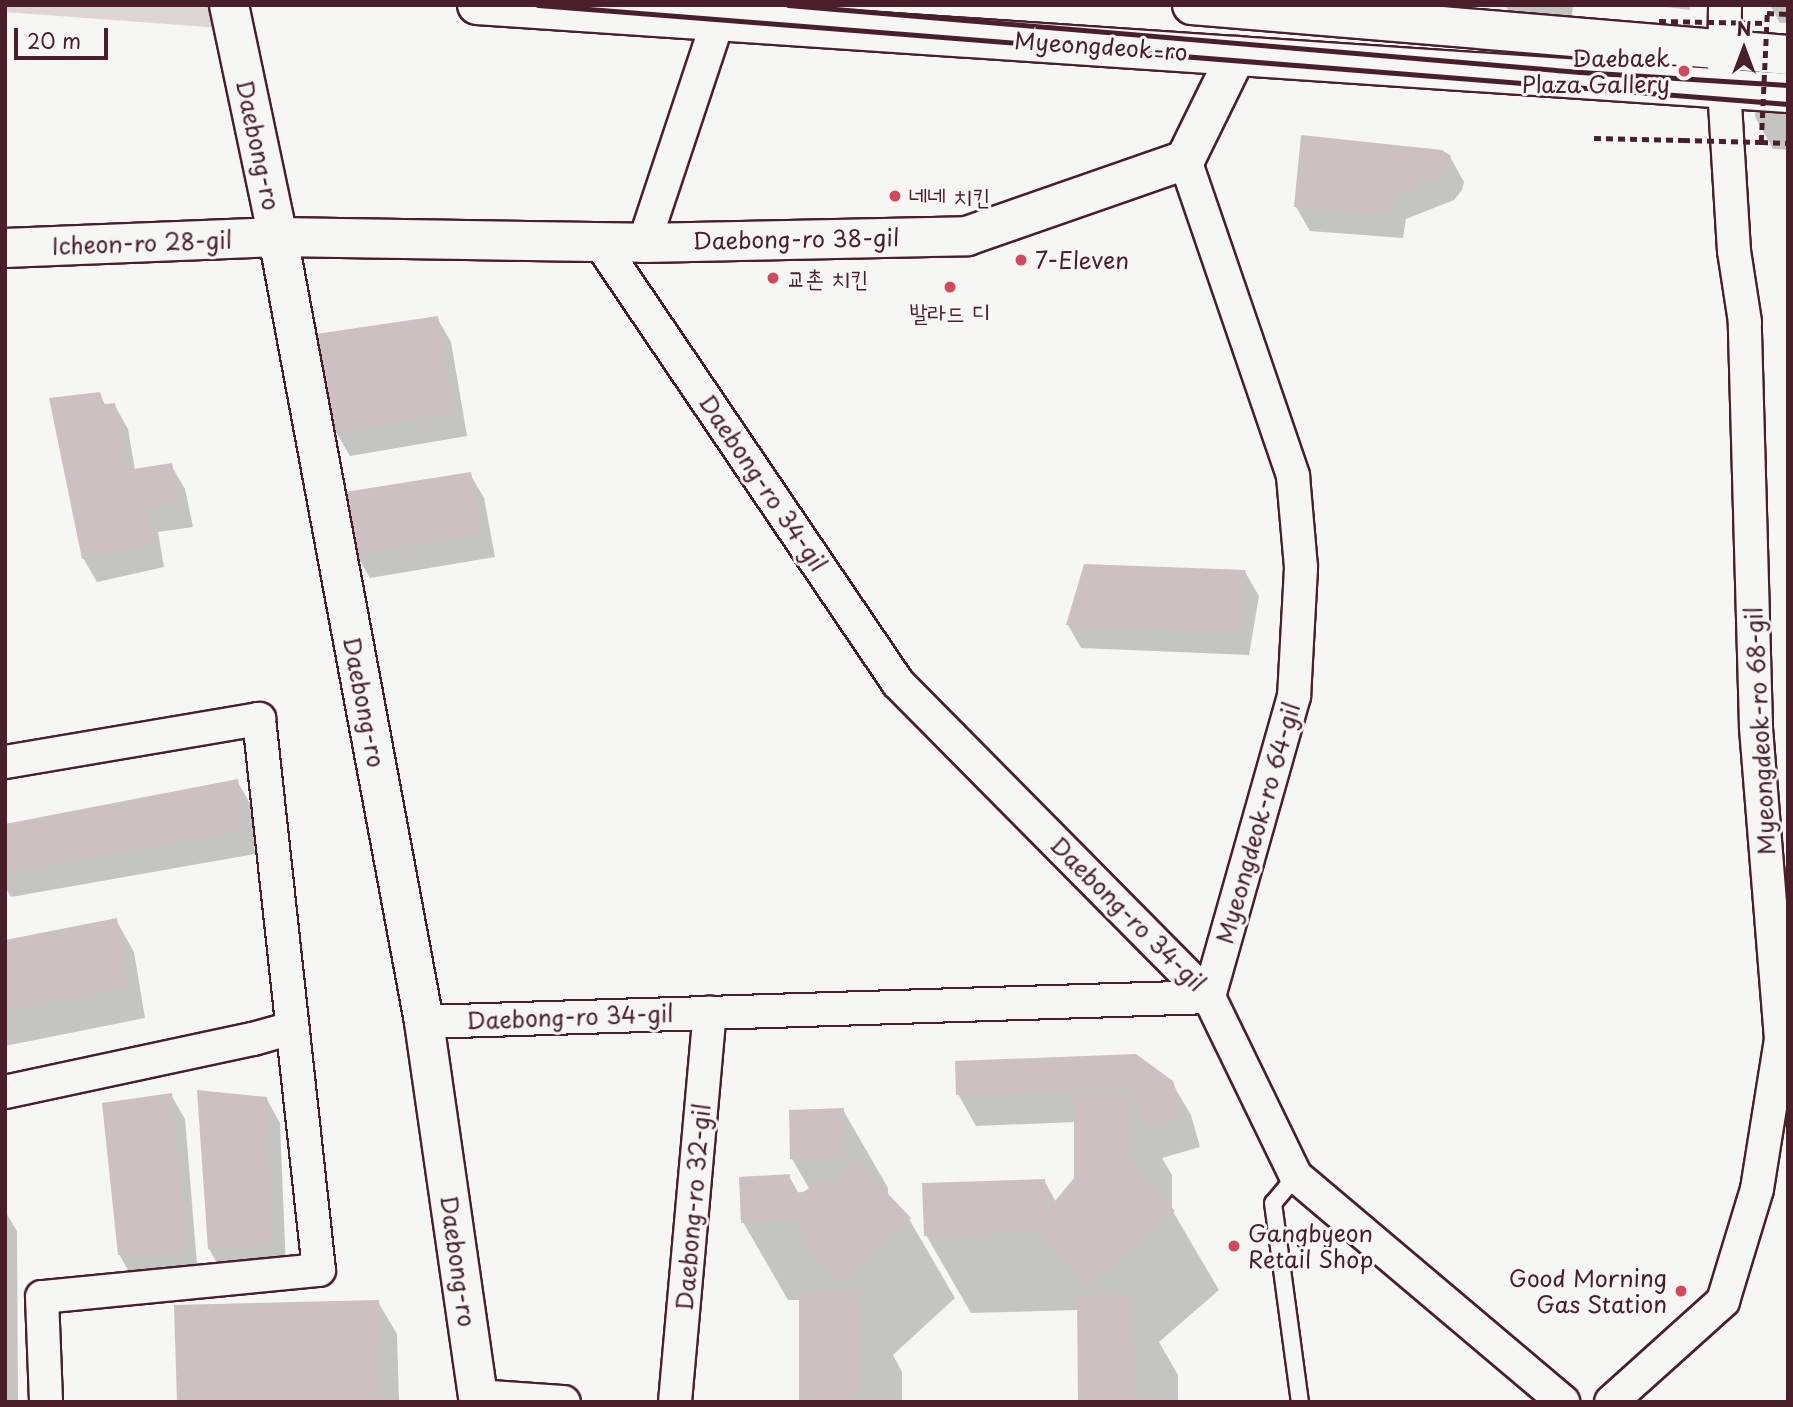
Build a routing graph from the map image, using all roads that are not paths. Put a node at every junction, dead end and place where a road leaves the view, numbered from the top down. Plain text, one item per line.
1 (229, 5) edge
2 (477, 5) edge
3 (1192, 5) edge
4 (1725, 5) edge
5 (1374, 12) edge
6 (744, 16) edge
7 (1788, 55) edge
8 (1236, 56) junction
9 (1376, 65) junction
10 (1724, 69) junction
11 (1788, 93) edge
12 (1185, 160) junction
13 (278, 237) junction
14 (598, 240) junction
15 (644, 243) junction
16 (5, 248) edge
17 (5, 762) edge
18 (1209, 997) junction
19 (710, 1013) junction
20 (424, 1022) junction
21 (292, 1028) junction
22 (5, 1092) edge
23 (1296, 1176) junction
24 (478, 1399) edge
25 (46, 1402) edge
26 (564, 1402) edge
27 (675, 1402) edge
28 (1300, 1402) edge
29 (1563, 1402) edge
30 (1611, 1402) edge

1 - 13 street, Daebong-ro
2 - 6 street, Myeongdeok-ro
3 - 5 street, Myeongdeok-ro
4 - 10 street
5 - 9 street
5 - 10 street, Myeongdeok-ro
6 - 8 street, Myeongdeok-ro
6 - 15 street
7 - 10 street, Myeongdeok-ro
8 - 9 street, Myeongdeok-ro
8 - 12 street
9 - 10 street, Myeongdeok-ro
10 - 11 street, Myeongdeok-ro
10 - 30 street, Myeongdeok-ro 68-gil
12 - 15 street, Daebong-ro 38-gil
12 - 18 street, Myeongdeok-ro 64-gil
13 - 14 street, Daebong-ro 38-gil
13 - 16 street, Icheon-ro 28-gil
13 - 20 street, Daebong-ro
14 - 15 street, Daebong-ro 38-gil
14 - 18 street, Daebong-ro 34-gil
17 - 21 street
18 - 19 street, Daebong-ro 34-gil
18 - 23 street
19 - 20 street, Daebong-ro 34-gil
19 - 27 street, Daebong-ro 32-gil
20 - 24 street, Daebong-ro
21 - 22 street
21 - 25 street
23 - 28 lane
23 - 29 street
24 - 26 street

